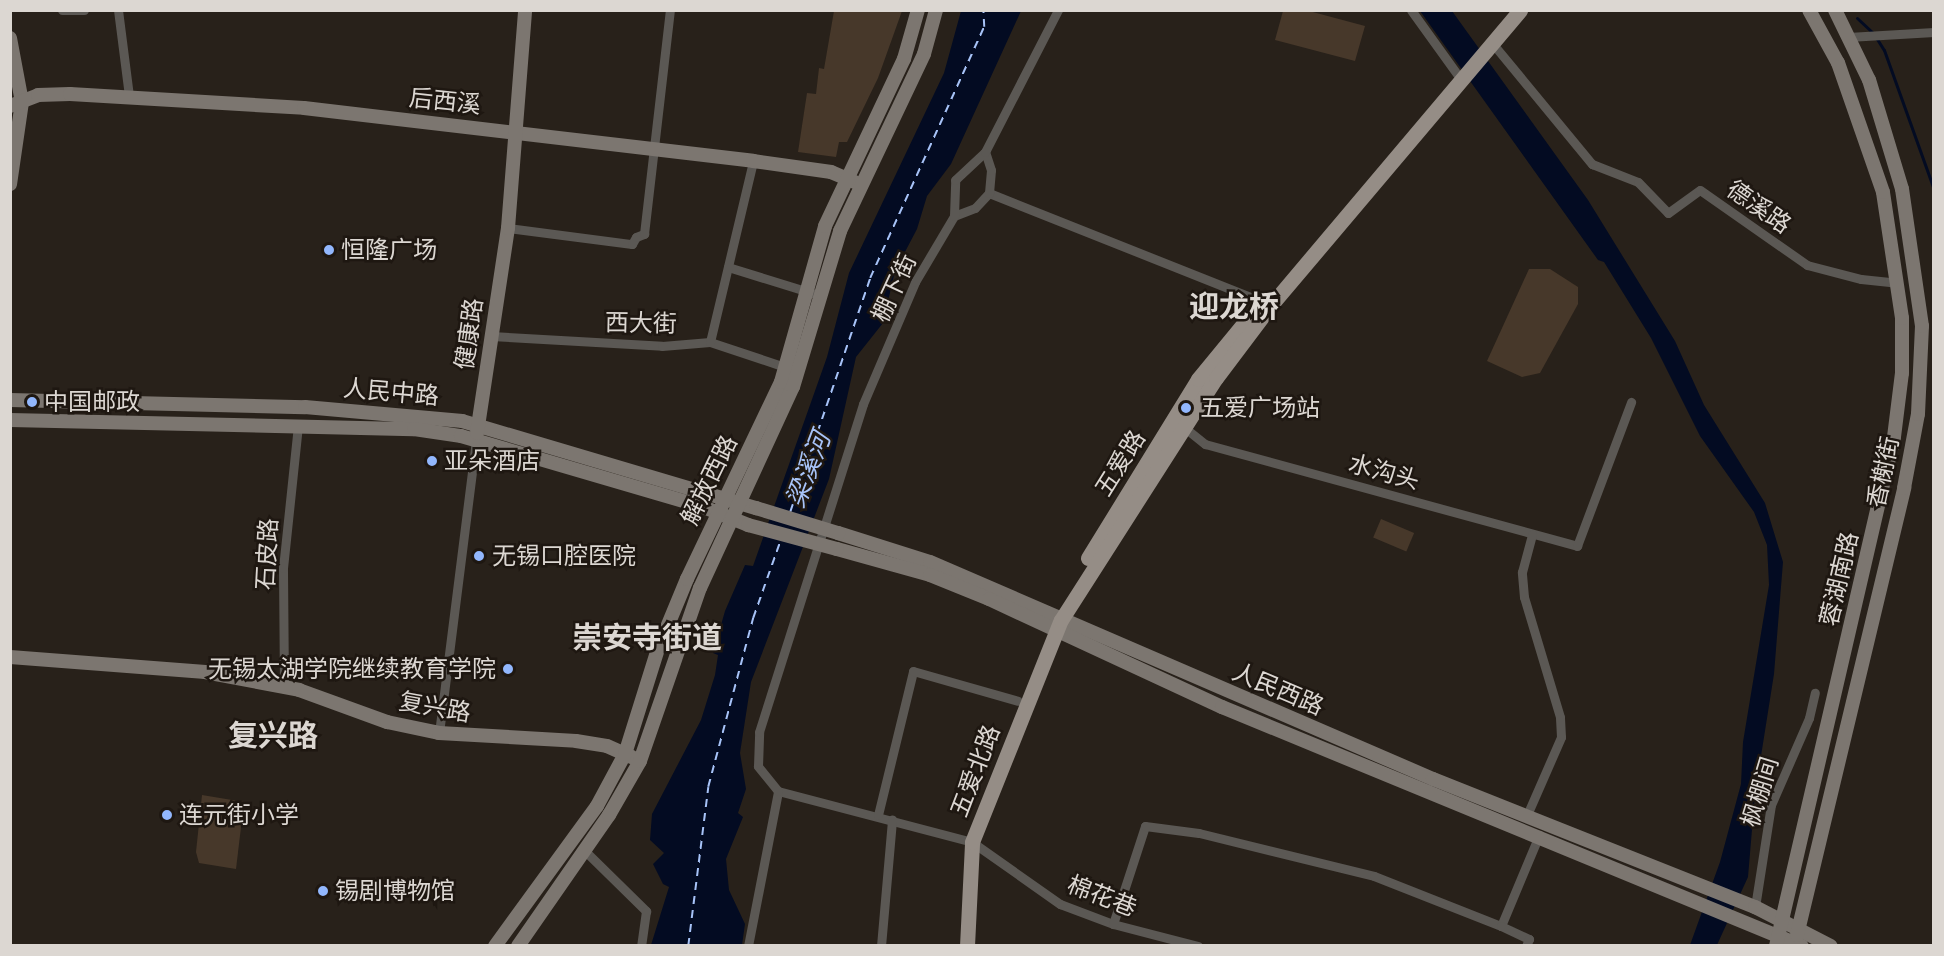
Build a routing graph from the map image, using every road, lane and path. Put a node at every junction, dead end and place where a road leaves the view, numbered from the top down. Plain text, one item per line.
1 (62, 10) edge
2 (84, 10) edge
3 (117, 10) edge
4 (525, 10) edge
5 (670, 10) edge
6 (918, 10) edge
7 (936, 10) edge
8 (1058, 10) edge
9 (1411, 10) edge
10 (1510, 10) edge
11 (1520, 10) edge
12 (1809, 10) edge
13 (1835, 10) edge
14 (1934, 32) edge
15 (1854, 37) junction
16 (10, 38) edge
17 (1487, 47) junction
18 (1460, 77) junction
19 (129, 96) junction
20 (16, 104) edge
21 (515, 132) junction
22 (653, 149) junction
23 (985, 152) junction
24 (753, 161) junction
25 (847, 178) junction
26 (10, 184) edge
27 (861, 185) junction
28 (989, 193) junction
29 (954, 216) junction
30 (508, 228) junction
31 (728, 267) junction
32 (1897, 283) junction
33 (814, 293) junction
34 (1267, 303) junction
35 (491, 336) junction
36 (710, 342) junction
37 (785, 367) junction
38 (10, 400) edge
39 (1631, 402) dead end
40 (10, 420) edge
41 (298, 425) junction
42 (478, 426) junction
43 (1185, 428) junction
44 (476, 441) junction
45 (724, 500) junction
46 (738, 503) junction
47 (717, 513) junction
48 (731, 519) junction
49 (838, 533) joint
50 (1532, 534) junction
51 (837, 549) joint
52 (1054, 624) junction
53 (10, 657) edge
54 (284, 686) junction
55 (1815, 693) dead end
56 (1018, 701) junction
57 (439, 733) junction
58 (625, 754) junction
59 (640, 761) junction
60 (778, 791) junction
61 (878, 815) junction
62 (1527, 815) junction
63 (892, 819) junction
64 (1539, 835) junction
65 (968, 841) junction
66 (585, 851) junction
67 (1747, 909) junction
68 (1782, 920) junction
69 (1113, 924) junction
70 (1501, 926) junction
71 (1778, 940) edge
72 (1798, 940) edge
73 (495, 945) edge
74 (518, 945) edge
75 (641, 945) edge
76 (748, 945) edge
77 (881, 945) edge
78 (958, 945) edge
79 (967, 945) edge
80 (1198, 945) edge
81 (1526, 945) edge
82 (1831, 945) edge

1 - 2 street
3 - 19 street
4 - 21 main road, 健康路
5 - 22 street
6 - 25 main road, 解放西路
7 - 27 main road, 解放西路
8 - 23 street, 棚下街
9 - 18 street
10 - 17 main road
11 - 17 main road
12 - 32 main road, 蓉湖南路
13 - 15 main road, 香榭街
14 - 15 street
15 - 72 main road, 香榭街
16 - 20 main road
17 - 18 main road, 五爱路
17 - 32 street, 德溪路
18 - 34 main road, 五爱路
19 - 20 main road, 后西溪
19 - 21 main road, 后西溪
20 - 26 main road
21 - 22 main road, 后西溪
21 - 30 main road, 健康路
22 - 24 main road, 后西溪
22 - 30 street
23 - 28 street
23 - 29 street, 棚下街
24 - 25 main road, 后西溪
24 - 31 street
25 - 27 main road, 后西溪
25 - 33 main road, 解放西路
27 - 33 main road, 解放西路
28 - 29 street
28 - 34 street
29 - 60 street, 棚下街
30 - 35 main road, 健康路
31 - 33 street
31 - 36 street
32 - 68 main road, 蓉湖南路
33 - 37 main road, 解放西路
33 - 46 main road, 解放西路
34 - 43 main road, 五爱路
34 - 52 main road, 五爱路
35 - 36 street, 西大街
35 - 42 main road, 健康路
36 - 37 street, 西大街
37 - 45 main road, 解放西路
38 - 42 main road, 人民中路
39 - 50 street, 水沟头
40 - 41 main road, 人民中路
41 - 44 main road, 人民中路
41 - 54 street, 石皮路
42 - 44 main road, 健康路
42 - 45 main road, 人民中路
43 - 50 street, 水沟头
43 - 52 main road, 五爱路
44 - 47 main road, 人民中路
44 - 57 street, 健康路
45 - 46 main road, 人民中路
45 - 47 main road, 解放西路
46 - 48 main road, 解放西路
46 - 49 main road, 人民中路, bridge
47 - 48 main road, 人民中路
47 - 58 main road, 解放西路
48 - 51 main road, 人民中路, bridge
48 - 59 main road, 解放西路
49 - 52 main road, 人民西路
50 - 62 street
51 - 52 main road, 人民西路
52 - 56 main road, 五爱路
52 - 62 main road, 人民西路
52 - 64 main road, 人民西路
52 - 65 main road, 五爱北路
53 - 54 main road, 复兴路
54 - 57 main road, 复兴路
55 - 67 street, 枫棚间
56 - 61 street
56 - 65 main road, 五爱路
57 - 58 main road, 复兴路
58 - 59 main road, 复兴路
58 - 73 main road, 解放西路
59 - 66 main road, 解放西路
60 - 61 street, 棉花巷
60 - 76 street
61 - 63 street, 棉花巷
62 - 67 main road, 人民西路
63 - 65 street, 棉花巷
63 - 77 street
64 - 67 main road, 人民西路
64 - 70 street
65 - 69 street, 棉花巷
65 - 78 main road, 五爱路
65 - 79 main road, 五爱北路
66 - 74 main road, 解放西路
66 - 75 street
67 - 68 main road
67 - 71 main road
68 - 71 main road, 蓉湖南路
68 - 72 main road
69 - 70 street
69 - 80 street, 棉花巷
70 - 81 street
71 - 72 main road
72 - 82 main road

